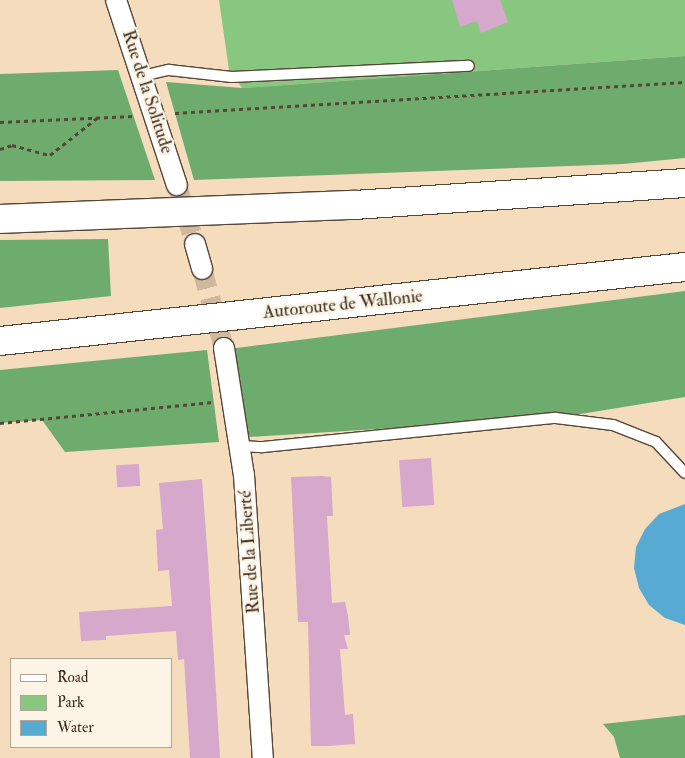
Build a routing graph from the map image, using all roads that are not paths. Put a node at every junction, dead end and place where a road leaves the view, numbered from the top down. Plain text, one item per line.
1 (116, 0) edge
2 (469, 66) dead end
3 (142, 76) junction
4 (685, 182) edge
5 (177, 185) tunnel mouth
6 (0, 219) edge
7 (195, 244) tunnel mouth
8 (685, 267) edge
9 (202, 270) tunnel mouth
10 (0, 341) edge
11 (224, 348) tunnel mouth
12 (241, 446) junction
13 (685, 473) edge
14 (263, 758) edge

1 - 3 street, Rue de la Solitude
2 - 3 lane
3 - 5 street, Rue de la Solitude
4 - 6 highway
7 - 9 street
8 - 10 highway, Autoroute de Wallonie
11 - 12 street, Rue de la Liberté
12 - 13 lane
12 - 14 street, Rue de la Liberté

